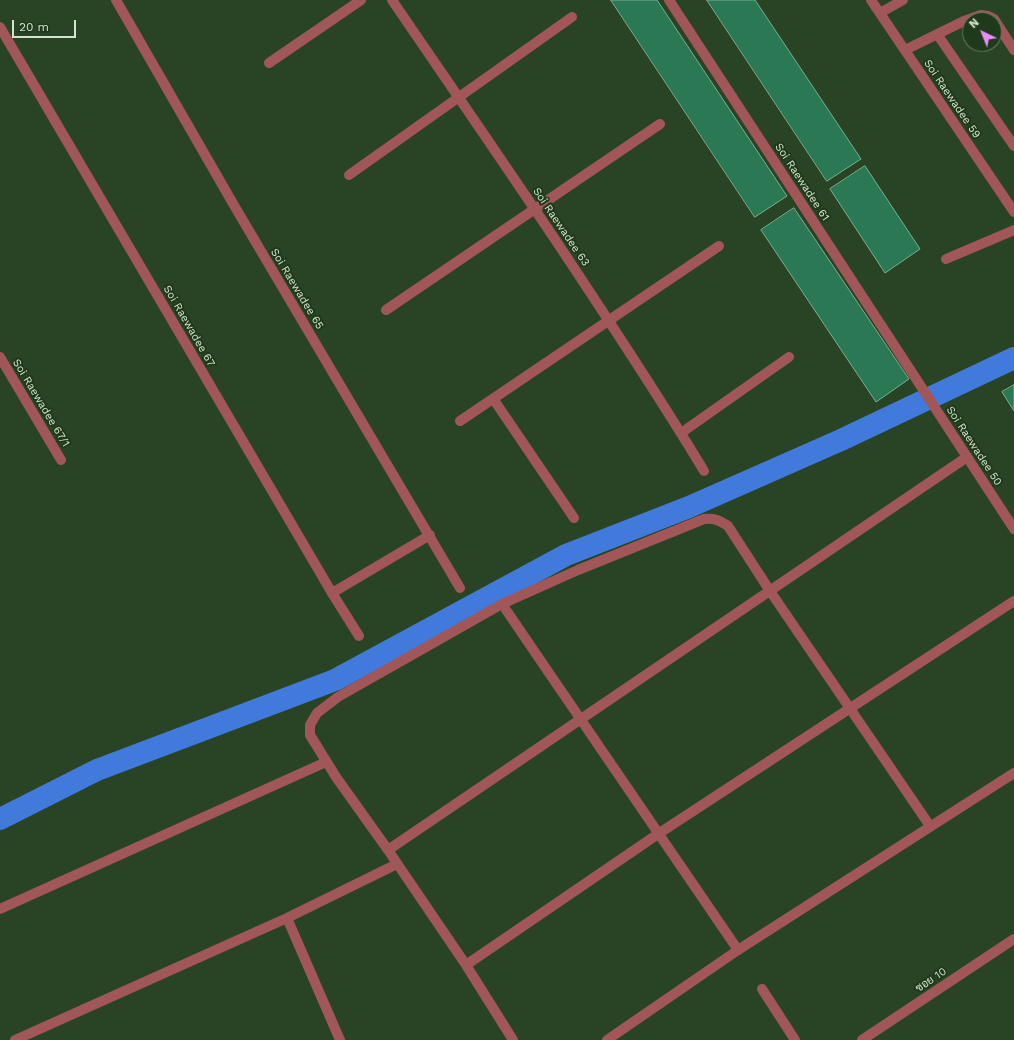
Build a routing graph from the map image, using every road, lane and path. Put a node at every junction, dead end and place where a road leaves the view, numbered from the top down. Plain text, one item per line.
1 (116, 0) edge
2 (361, 0) edge
3 (392, 0) edge
4 (670, 0) edge
5 (871, 0) edge
6 (904, 0) edge
7 (880, 13) junction
8 (572, 17) dead end
9 (0, 27) edge
10 (937, 34) junction
11 (905, 50) junction
12 (1014, 50) edge
13 (269, 63) dead end
14 (459, 97) junction
15 (660, 124) dead end
16 (1014, 146) edge
17 (349, 175) dead end
18 (534, 208) junction
19 (1014, 212) edge
20 (1014, 230) edge
21 (719, 246) dead end
22 (946, 260) dead end
23 (386, 310) dead end
24 (610, 321) junction
25 (0, 357) edge
26 (789, 357) dead end
27 (915, 376) joint
28 (494, 400) junction
29 (460, 422) dead end
30 (681, 433) junction
31 (967, 457) junction
32 (61, 460) dead end
33 (704, 471) dead end
34 (574, 518) dead end
35 (1014, 529) edge
36 (430, 535) junction
37 (460, 588) dead end
38 (770, 591) junction
39 (332, 593) junction
40 (1014, 601) edge
41 (502, 604) junction
42 (359, 636) dead end
43 (851, 708) junction
44 (580, 719) junction
45 (326, 762) junction
46 (1014, 773) edge
47 (930, 826) junction
48 (658, 834) junction
49 (388, 850) junction
50 (397, 864) junction
51 (0, 909) edge
52 (287, 918) junction
53 (1014, 939) edge
54 (738, 950) junction
55 (466, 965) junction
56 (762, 989) dead end
57 (15, 1040) edge
58 (340, 1040) edge
59 (513, 1040) edge
60 (607, 1040) edge
61 (795, 1040) edge
62 (862, 1040) edge

1 - 36 street, Soi Raewadee 65
2 - 13 street
3 - 14 street, Soi Raewadee 63
4 - 27 street, Soi Raewadee 61
5 - 7 street, Soi Raewadee 59
6 - 7 street
7 - 11 street, Soi Raewadee 59
8 - 14 street
9 - 39 street, Soi Raewadee 67
10 - 11 street
10 - 12 street
10 - 16 street
11 - 19 street, Soi Raewadee 59
14 - 17 street
14 - 18 street, Soi Raewadee 63
15 - 18 street
18 - 23 street
18 - 24 street, Soi Raewadee 63
20 - 22 street
21 - 24 street
24 - 28 street
24 - 30 street, Soi Raewadee 63
25 - 32 street, Soi Raewadee 67/1
26 - 30 street
27 - 31 street, Soi Raewadee 50
28 - 29 street
28 - 34 street
30 - 33 street, Soi Raewadee 63
31 - 35 street, Soi Raewadee 50
31 - 38 street
36 - 37 street, Soi Raewadee 65
36 - 39 street
38 - 41 street
38 - 43 street
38 - 44 street
39 - 42 street, Soi Raewadee 67
40 - 43 street
41 - 44 street
41 - 45 street
43 - 47 street
43 - 48 street
44 - 48 street
44 - 49 street
45 - 49 street
45 - 51 street
46 - 47 street
47 - 54 street
48 - 54 street
48 - 55 street
49 - 50 street
50 - 52 street
50 - 55 street
52 - 57 street
52 - 58 street
53 - 62 street, ซอย 10
54 - 60 street
55 - 59 street
56 - 61 street

